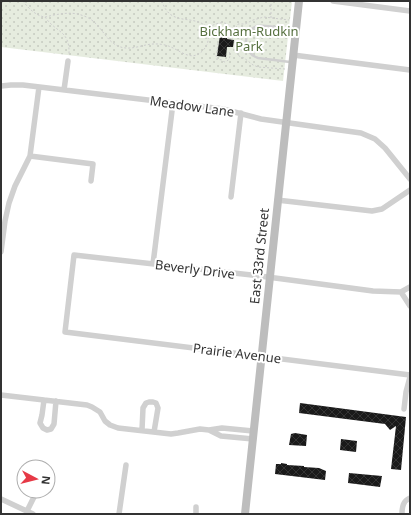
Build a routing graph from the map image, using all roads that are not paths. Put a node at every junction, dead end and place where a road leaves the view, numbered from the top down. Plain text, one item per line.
1 (299, 1) edge
2 (333, 1) edge
3 (410, 11) edge
4 (296, 30) junction
5 (292, 58) junction
6 (68, 61) dead end
7 (410, 70) edge
8 (1, 86) edge
9 (39, 87) junction
10 (64, 90) junction
11 (173, 103) junction
12 (241, 113) junction
13 (286, 122) junction
14 (30, 156) junction
15 (410, 179) edge
16 (91, 181) dead end
17 (410, 190) edge
18 (231, 197) dead end
19 (277, 200) junction
20 (1, 252) edge
21 (153, 264) junction
22 (269, 278) junction
23 (410, 288) edge
24 (401, 292) junction
25 (410, 306) edge
26 (65, 332) joint
27 (261, 356) junction
28 (410, 376) edge
29 (1, 395) edge
30 (44, 400) junction
31 (56, 401) junction
32 (404, 409) dead end
33 (225, 428) junction
34 (142, 430) junction
35 (209, 430) junction
36 (154, 432) junction
37 (253, 435) junction
38 (224, 436) junction
39 (126, 465) dead end
40 (1, 499) edge
41 (34, 499) edge
42 (408, 499) edge
43 (196, 507) dead end
44 (30, 513) edge
45 (119, 514) edge
46 (196, 514) edge
47 (245, 514) edge
48 (402, 514) edge

1 - 4 street, East 33rd Street
2 - 3 street
4 - 5 street, East 33rd Street
4 - 5 lane
5 - 7 street
5 - 13 street, East 33rd Street
6 - 10 street
8 - 9 street, Meadow Lane
9 - 10 street, Meadow Lane
9 - 14 street
10 - 11 street, Meadow Lane
11 - 12 street, Meadow Lane
11 - 21 street
12 - 13 street, Meadow Lane
12 - 18 street
13 - 15 street, Meadow Lane
13 - 19 street, East 33rd Street
14 - 16 street
14 - 20 street
17 - 19 street
19 - 22 street, East 33rd Street
21 - 22 street, Beverly Drive
21 - 26 street, Beverly Drive
22 - 24 street, Beverly Drive
22 - 27 street, East 33rd Street
23 - 24 street, Beverly Drive
24 - 25 street
26 - 27 street, Prairie Avenue
27 - 28 street, Prairie Avenue
27 - 37 street, East 33rd Street
28 - 32 street
29 - 30 street
30 - 31 street
30 - 31 street
31 - 34 street
33 - 35 street
33 - 37 street
33 - 38 street
34 - 36 street
34 - 36 street
35 - 36 street
35 - 38 street
37 - 38 street
37 - 47 street, East 33rd Street
39 - 45 street
40 - 44 street
41 - 44 street
42 - 48 street
43 - 46 street

